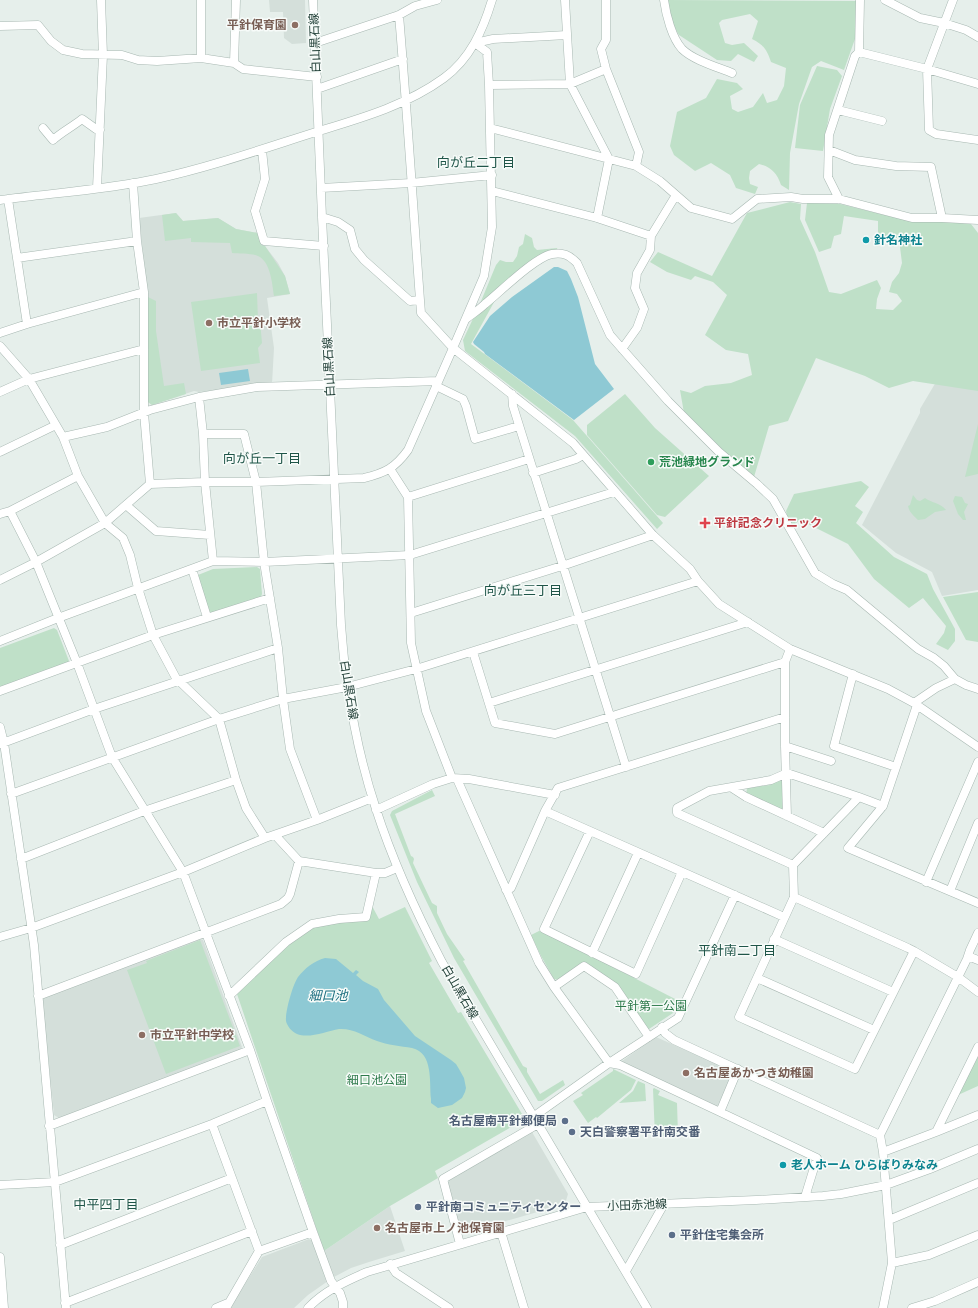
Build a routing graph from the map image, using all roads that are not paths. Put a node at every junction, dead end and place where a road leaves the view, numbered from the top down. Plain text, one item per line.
1 (101, 0) edge
2 (202, 0) edge
3 (236, 0) edge
4 (313, 0) edge
5 (437, 0) edge
6 (492, 0) edge
7 (565, 0) edge
8 (606, 0) edge
9 (664, 0) edge
10 (860, 0) edge
11 (885, 0) edge
12 (953, 0) edge
13 (399, 15) junction
14 (944, 22) junction
15 (0, 26) edge
16 (567, 35) junction
17 (978, 37) edge
18 (315, 43) junction
19 (475, 43) junction
20 (859, 52) junction
21 (103, 55) junction
22 (201, 58) junction
23 (403, 59) junction
24 (234, 63) junction
25 (606, 69) junction
26 (927, 69) junction
27 (732, 73) dead end
28 (317, 77) junction
29 (570, 84) junction
30 (978, 84) edge
31 (489, 85) junction
32 (317, 89) junction
33 (406, 101) junction
34 (838, 110) junction
35 (882, 121) dead end
36 (43, 128) dead end
37 (490, 128) junction
38 (100, 130) junction
39 (318, 131) junction
40 (978, 140) edge
41 (262, 150) junction
42 (829, 150) junction
43 (609, 159) junction
44 (636, 166) junction
45 (492, 175) junction
46 (133, 183) junction
47 (411, 183) junction
48 (97, 188) junction
49 (322, 188) junction
50 (492, 191) junction
51 (676, 195) junction
52 (4, 199) edge
53 (839, 200) junction
54 (322, 217) junction
55 (596, 218) junction
56 (942, 218) junction
57 (978, 220) edge
58 (651, 236) junction
59 (137, 242) junction
60 (324, 246) junction
61 (16, 258) junction
62 (144, 292) junction
63 (420, 300) junction
64 (465, 320) junction
65 (27, 324) junction
66 (0, 333) edge
67 (0, 346) edge
68 (453, 348) junction
69 (144, 349) junction
70 (622, 349) junction
71 (29, 379) junction
72 (437, 384) junction
73 (330, 385) junction
74 (0, 392) edge
75 (512, 394) junction
76 (199, 397) junction
77 (144, 413) junction
78 (56, 425) junction
79 (519, 426) junction
80 (203, 434) junction
81 (63, 437) junction
82 (0, 452) edge
83 (583, 454) junction
84 (529, 459) junction
85 (390, 469) junction
86 (533, 473) junction
87 (78, 476) junction
88 (334, 479) junction
89 (205, 482) junction
90 (256, 482) junction
91 (150, 484) junction
92 (614, 492) junction
93 (408, 497) junction
94 (126, 504) junction
95 (10, 511) junction
96 (546, 513) junction
97 (0, 514) edge
98 (105, 523) junction
99 (210, 535) junction
100 (653, 535) junction
101 (410, 555) junction
102 (338, 559) junction
103 (213, 561) junction
104 (36, 562) junction
105 (264, 562) junction
106 (562, 566) junction
107 (192, 569) junction
108 (0, 580) edge
109 (698, 581) junction
110 (138, 588) junction
111 (270, 598) junction
112 (411, 613) junction
113 (207, 617) junction
114 (58, 618) junction
115 (579, 619) junction
116 (748, 622) junction
117 (153, 634) junction
118 (0, 640) edge
119 (278, 648) junction
120 (790, 649) junction
121 (473, 652) junction
122 (785, 662) junction
123 (77, 663) junction
124 (416, 669) junction
125 (595, 671) junction
126 (853, 674) junction
127 (955, 678) junction
128 (179, 681) junction
129 (347, 687) junction
130 (978, 689) edge
131 (0, 691) edge
132 (283, 699) junction
133 (489, 703) junction
134 (915, 704) junction
135 (94, 709) junction
136 (610, 717) junction
137 (786, 717) junction
138 (219, 719) junction
139 (0, 727) edge
140 (2, 743) edge
141 (786, 746) junction
142 (978, 747) edge
143 (112, 757) junction
144 (832, 761) dead end
145 (978, 762) edge
146 (626, 767) junction
147 (896, 767) junction
148 (787, 773) junction
149 (454, 778) junction
150 (236, 780) junction
151 (732, 788) junction
152 (12, 794) junction
153 (555, 795) junction
154 (859, 797) junction
155 (372, 798) junction
156 (883, 806) junction
157 (376, 810) junction
158 (144, 811) junction
159 (545, 811) junction
160 (787, 816) junction
161 (317, 820) junction
162 (978, 823) edge
163 (590, 831) junction
164 (824, 833) junction
165 (274, 835) junction
166 (265, 838) junction
167 (638, 853) junction
168 (21, 859) junction
169 (299, 861) junction
170 (793, 865) junction
171 (397, 868) junction
172 (183, 872) junction
173 (682, 872) junction
174 (376, 873) junction
175 (926, 882) junction
176 (506, 890) junction
177 (950, 891) junction
178 (734, 895) junction
179 (794, 897) junction
180 (978, 903) edge
181 (784, 917) junction
182 (31, 928) junction
183 (206, 931) junction
184 (978, 933) edge
185 (0, 938) edge
186 (774, 939) junction
187 (914, 951) junction
188 (592, 953) junction
189 (968, 956) junction
190 (978, 960) edge
191 (958, 977) junction
192 (757, 978) junction
193 (554, 986) junction
194 (893, 992) junction
195 (978, 992) edge
196 (38, 996) junction
197 (229, 996) junction
198 (662, 1027) junction
199 (874, 1030) junction
200 (649, 1037) junction
201 (978, 1047) edge
202 (250, 1050) junction
203 (609, 1063) junction
204 (738, 1069) junction
205 (266, 1101) junction
206 (720, 1112) junction
207 (978, 1115) edge
208 (533, 1117) junction
209 (212, 1124) junction
210 (538, 1124) junction
211 (49, 1126) junction
212 (936, 1132) junction
213 (880, 1135) junction
214 (978, 1148) edge
215 (884, 1152) junction
216 (232, 1178) junction
217 (55, 1182) junction
218 (978, 1183) edge
219 (0, 1185) edge
220 (886, 1185) junction
221 (804, 1197) junction
222 (664, 1204) junction
223 (587, 1207) junction
224 (889, 1220) junction
225 (252, 1231) junction
226 (313, 1232) junction
227 (501, 1232) junction
228 (978, 1235) edge
229 (460, 1244) junction
230 (60, 1245) junction
231 (259, 1251) junction
232 (0, 1257) edge
233 (892, 1263) junction
234 (390, 1264) junction
235 (626, 1271) junction
236 (978, 1282) edge
237 (336, 1287) junction
238 (66, 1306) edge
239 (227, 1306) edge
240 (4, 1308) edge
241 (216, 1308) edge
242 (308, 1308) edge
243 (343, 1308) edge
244 (449, 1308) edge
245 (524, 1308) edge
246 (647, 1308) edge
247 (883, 1308) edge
248 (912, 1308) edge

1 - 21 street
2 - 22 street
3 - 24 street
4 - 18 street, 白山黒石線
5 - 13 street
6 - 19 street
7 - 16 street
8 - 25 street
9 - 27 street
10 - 20 street
11 - 14 street
12 - 14 street
13 - 18 street
13 - 23 street
14 - 17 street
14 - 26 street
15 - 21 street
16 - 19 street
16 - 29 street
18 - 28 street, 白山黒石線
19 - 31 street
19 - 33 street
20 - 26 street
20 - 34 street
21 - 22 street
21 - 38 street
22 - 24 street
23 - 32 street
23 - 33 street
24 - 28 street
25 - 29 street
25 - 44 street
26 - 30 street
26 - 40 street
28 - 32 street, 白山黒石線
29 - 31 street
29 - 43 street
31 - 37 street
32 - 39 street, 白山黒石線
33 - 39 street
33 - 47 street
34 - 35 street
34 - 42 street
36 - 38 street
37 - 43 street
37 - 45 street
38 - 48 street
39 - 41 street
39 - 49 street, 白山黒石線
41 - 46 street
41 - 60 street
42 - 53 street
42 - 56 street
43 - 44 street
43 - 55 street
44 - 51 street
45 - 47 street
45 - 50 street
46 - 48 street
46 - 59 street
47 - 49 street
47 - 63 street
48 - 52 street
49 - 54 street, 白山黒石線
50 - 55 street
50 - 64 street
51 - 53 street
51 - 58 street
52 - 61 street
53 - 56 street
54 - 60 street, 白山黒石線
54 - 63 street
55 - 58 street
56 - 57 street
58 - 70 street
59 - 61 street
59 - 62 street
60 - 73 street, 白山黒石線
61 - 65 street
62 - 65 street
62 - 69 street
63 - 68 street
64 - 68 street
64 - 70 street
65 - 66 street
67 - 71 street
68 - 72 street
68 - 75 street
69 - 71 street
69 - 77 street
70 - 127 street
71 - 74 street
71 - 78 street
72 - 73 street
72 - 79 street
72 - 85 street
73 - 76 street
73 - 88 street, 白山黒石線
75 - 79 street
75 - 83 street
76 - 77 street
76 - 80 street
77 - 81 street
77 - 91 street
78 - 81 street
78 - 82 street
79 - 84 street
80 - 89 street
80 - 90 street
81 - 87 street
83 - 86 street
83 - 92 street
84 - 86 street
84 - 93 street
85 - 88 street
85 - 93 street
86 - 96 street
87 - 95 street
87 - 98 street
88 - 90 street
88 - 102 street, 白山黒石線
89 - 90 street
89 - 91 street
89 - 99 street
90 - 105 street
91 - 94 street
92 - 96 street
92 - 100 street
93 - 101 street
94 - 98 street
94 - 99 street
95 - 97 street
95 - 104 street
96 - 101 street
96 - 106 street
98 - 104 street
98 - 110 street
99 - 103 street
100 - 106 street
100 - 109 street
101 - 102 street
101 - 112 street
102 - 105 street
102 - 129 street, 白山黒石線
103 - 105 street
103 - 107 street
104 - 108 street
104 - 114 street
105 - 111 street
106 - 112 street
106 - 115 street
107 - 110 street
107 - 113 street
109 - 115 street
109 - 116 street
110 - 114 street
110 - 117 street
111 - 113 street
111 - 119 street
112 - 124 street
113 - 117 street
114 - 118 street
114 - 123 street
115 - 121 street
115 - 125 street
116 - 120 street
116 - 125 street
117 - 123 street
117 - 128 street
119 - 128 street
119 - 132 street
120 - 122 street
120 - 126 street
121 - 124 street
121 - 133 street
122 - 136 street
122 - 137 street
123 - 131 street
123 - 135 street
124 - 129 street
124 - 149 street
125 - 133 street
125 - 136 street
126 - 134 street
126 - 147 street
127 - 130 street
127 - 134 street
128 - 135 street
128 - 138 street
129 - 132 street
129 - 155 street, 白山黒石線
132 - 138 street
132 - 161 street
133 - 136 street
134 - 142 street
134 - 147 street
135 - 140 street
135 - 143 street
136 - 146 street
137 - 141 street
137 - 146 street
138 - 143 street
138 - 150 street
139 - 140 street
140 - 152 street
141 - 144 street
141 - 148 street
143 - 152 street
143 - 158 street
145 - 175 street
146 - 153 street
147 - 156 street
148 - 151 street
148 - 154 street
148 - 160 street
149 - 153 street
149 - 157 street
149 - 176 street
150 - 158 street
150 - 166 street
151 - 160 street
151 - 170 street
152 - 168 street
153 - 159 street
154 - 156 street
154 - 164 street
155 - 157 street, 白山黒石線
155 - 161 street
156 - 175 street
157 - 171 street, 白山黒石線
158 - 168 street
158 - 172 street
159 - 163 street
159 - 176 street
160 - 164 street
161 - 165 street
162 - 177 street
163 - 167 street
163 - 188 street
164 - 170 street
165 - 166 street
165 - 169 street
166 - 172 street
167 - 173 street
167 - 188 street
168 - 182 street
169 - 174 street
169 - 183 street
170 - 179 street
171 - 174 street
171 - 208 street, 白山黒石線
172 - 182 street
172 - 183 street
173 - 178 street
173 - 188 street
174 - 197 street
175 - 177 street
176 - 193 street
177 - 180 street
178 - 181 street
178 - 198 street
179 - 181 street
179 - 187 street
181 - 186 street
182 - 185 street
182 - 196 street
183 - 196 street
183 - 197 street
184 - 189 street
186 - 192 street
186 - 194 street
187 - 191 street
187 - 194 street
189 - 190 street
189 - 191 street
191 - 195 street
191 - 213 street
192 - 199 street
192 - 199 street
193 - 200 street
193 - 203 street
194 - 199 street
196 - 211 street
197 - 202 street
198 - 200 street
198 - 204 street
200 - 203 street
201 - 212 street
202 - 205 street
202 - 211 street
203 - 206 street
203 - 208 street
204 - 206 street
204 - 213 street
205 - 209 street
205 - 226 street
206 - 221 street
207 - 212 street
208 - 210 street, 白山黒石線
209 - 216 street
209 - 217 street
210 - 223 street, 白山黒石線
210 - 229 street
211 - 217 street
212 - 215 street
213 - 215 street
214 - 220 street, 小田赤池線
215 - 220 street
216 - 225 street
216 - 230 street
217 - 219 street
217 - 230 street
218 - 224 street
220 - 221 street, 小田赤池線
220 - 224 street
221 - 222 street, 小田赤池線
222 - 223 street, 小田赤池線
222 - 235 street
223 - 227 street, 小田赤池線
223 - 235 street, 白山黒石線
224 - 233 street
225 - 231 street
225 - 238 street
226 - 231 street
226 - 237 street
227 - 229 street, 小田赤池線
227 - 245 street
228 - 233 street
229 - 234 street, 小田赤池線
230 - 238 street
231 - 239 street
232 - 240 street
233 - 247 street
234 - 237 street, 小田赤池線
234 - 244 street
235 - 246 street, 白山黒石線
236 - 248 street
237 - 242 street, 小田赤池線
237 - 243 street
239 - 241 street

